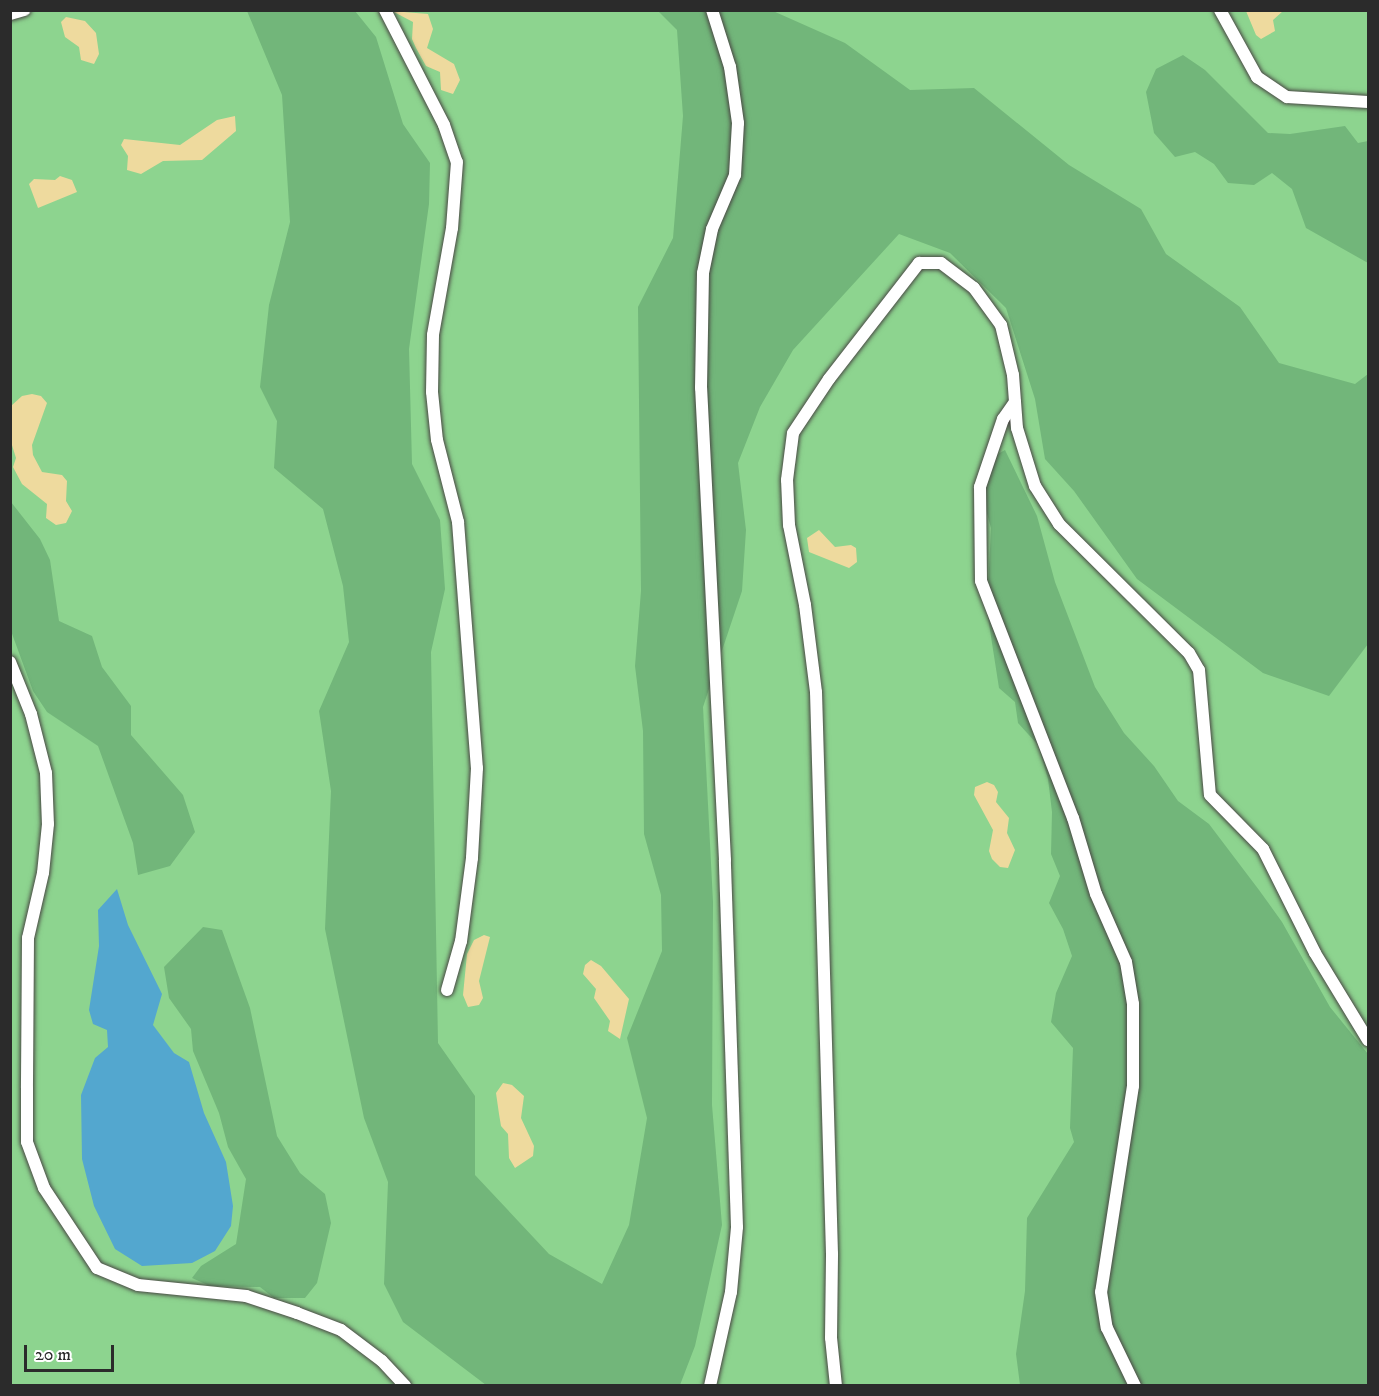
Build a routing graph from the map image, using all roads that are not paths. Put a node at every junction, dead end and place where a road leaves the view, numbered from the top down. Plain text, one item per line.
1 (24, 10) edge
2 (385, 10) edge
3 (712, 10) edge
4 (1220, 10) edge
5 (10, 14) edge
6 (1368, 102) edge
7 (1015, 402) junction
8 (10, 662) edge
9 (447, 990) dead end
10 (1368, 1040) edge
11 (405, 1386) edge
12 (710, 1386) edge
13 (836, 1386) edge
14 (1135, 1386) edge

1 - 5 lane
2 - 9 lane
3 - 12 lane
4 - 6 lane
7 - 10 lane
7 - 13 lane
7 - 14 lane
8 - 11 lane

